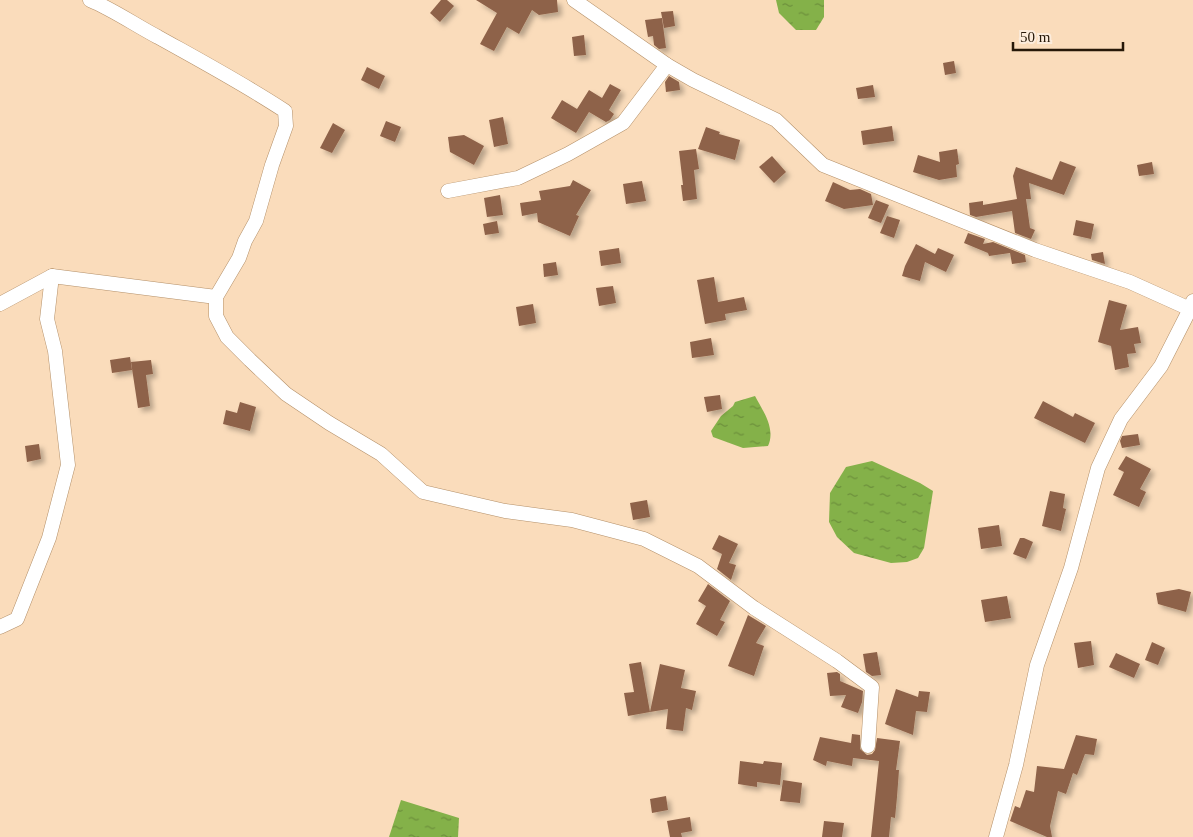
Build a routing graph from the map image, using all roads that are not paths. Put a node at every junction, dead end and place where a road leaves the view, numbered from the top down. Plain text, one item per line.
1 (90, 0) edge
2 (574, 0) edge
3 (667, 64) junction
4 (448, 191) dead end
5 (52, 276) junction
6 (216, 297) junction
7 (0, 304) edge
8 (1192, 305) edge
9 (0, 628) edge
10 (868, 746) dead end
11 (996, 837) edge

1 - 6 street
2 - 3 street
3 - 4 street
3 - 8 street
5 - 6 street
5 - 7 street
5 - 9 street
6 - 10 street
8 - 11 street

